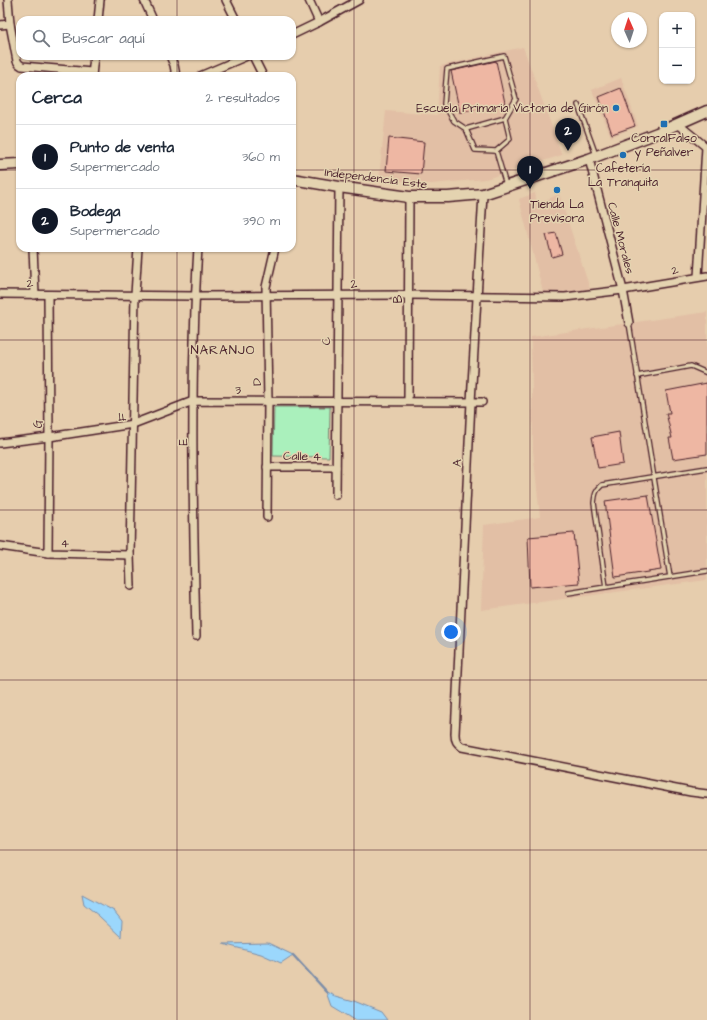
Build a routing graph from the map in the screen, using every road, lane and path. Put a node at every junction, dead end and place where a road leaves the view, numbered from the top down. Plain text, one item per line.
1 (8, 0) edge
2 (100, 0) edge
3 (144, 0) edge
4 (226, 0) edge
5 (309, 0) edge
6 (359, 0) edge
7 (98, 16) edge
8 (152, 16) edge
9 (234, 16) edge
10 (319, 22) junction
11 (10, 24) junction
12 (0, 25) edge
13 (296, 33) edge
14 (16, 55) edge
15 (17, 60) edge
16 (94, 60) edge
17 (172, 60) edge
18 (238, 60) edge
19 (255, 60) edge
20 (74, 72) edge
21 (92, 72) edge
22 (175, 72) edge
23 (209, 72) edge
24 (261, 72) edge
25 (578, 105) dead end
26 (707, 111) edge
27 (505, 118) junction
28 (678, 124) junction
29 (466, 129) junction
30 (706, 147) edge
31 (496, 151) junction
32 (592, 157) junction
33 (16, 164) edge
34 (0, 165) edge
35 (296, 180) edge
36 (506, 186) junction
37 (339, 187) junction
38 (483, 194) junction
39 (410, 197) junction
40 (33, 252) edge
41 (138, 252) edge
42 (198, 252) edge
43 (274, 252) edge
44 (707, 276) edge
45 (698, 278) junction
46 (623, 290) junction
47 (0, 294) edge
48 (35, 294) junction
49 (48, 295) junction
50 (135, 295) junction
51 (338, 295) junction
52 (409, 295) junction
53 (195, 296) junction
54 (266, 296) junction
55 (477, 296) junction
56 (629, 323) joint
57 (707, 373) edge
58 (638, 376) junction
59 (194, 401) junction
60 (268, 401) junction
61 (337, 401) junction
62 (408, 401) junction
63 (471, 402) junction
64 (482, 402) dead end
65 (133, 424) junction
66 (49, 438) junction
67 (0, 443) edge
68 (267, 467) junction
69 (336, 467) junction
70 (707, 468) edge
71 (654, 477) junction
72 (336, 495) dead end
73 (267, 517) dead end
74 (0, 546) edge
75 (48, 553) junction
76 (130, 555) junction
77 (707, 571) edge
78 (670, 577) junction
79 (131, 586) dead end
80 (606, 587) junction
81 (568, 593) dead end
82 (196, 636) dead end
83 (707, 794) edge

1 - 11 street
2 - 7 street
3 - 8 street
4 - 9 street
5 - 10 street
6 - 10 street
10 - 13 street
11 - 12 street
11 - 14 street
15 - 20 street
16 - 21 street
17 - 22 street
18 - 23 street
19 - 24 street
25 - 32 lane
26 - 28 main road, Independencia Este
27 - 29 lane
27 - 29 lane
27 - 31 lane
28 - 30 street
28 - 32 main road, Independencia Este
29 - 31 lane
30 - 45 street
31 - 36 lane
32 - 36 main road, Independencia Este
32 - 46 street, Calle Morales
33 - 34 main road
35 - 37 main road, Independencia Este
36 - 38 main road, Independencia Este
37 - 39 main road, Independencia Este
37 - 51 street, C
38 - 39 main road, Independencia Este
38 - 55 street, A
39 - 52 street, B
40 - 48 street
41 - 50 street, F
42 - 53 street, E
43 - 54 street, D
44 - 45 street, 2
45 - 46 street, 2
46 - 55 street, 2
46 - 56 street, Calle Morales
47 - 48 street, 2
48 - 49 street, 2
49 - 50 street, 2
49 - 66 street, G
50 - 53 street, 2
50 - 65 street, F
51 - 52 street, 2
51 - 54 street, 2
51 - 61 street, C
52 - 55 street, 2
52 - 62 street, B
53 - 54 street, 2
53 - 59 street, E
54 - 60 street, D
55 - 63 street, A
56 - 58 lane
57 - 58 lane
58 - 71 lane
59 - 60 street, 3
59 - 65 street, 3
59 - 82 street, E
60 - 61 street, 3
60 - 68 street, D
61 - 62 street, 3
61 - 69 street, C
62 - 63 street, 3
63 - 64 street, 3
63 - 83 street, A
65 - 66 street, 3
65 - 76 street, F
66 - 67 street, 3
66 - 75 street, G
68 - 69 street, Calle 4
68 - 73 street, D
69 - 72 street, C
70 - 71 lane
71 - 78 lane
71 - 80 lane
74 - 75 street, 4
75 - 76 street, 4
76 - 79 street, F
77 - 78 lane
78 - 80 lane
80 - 81 lane

